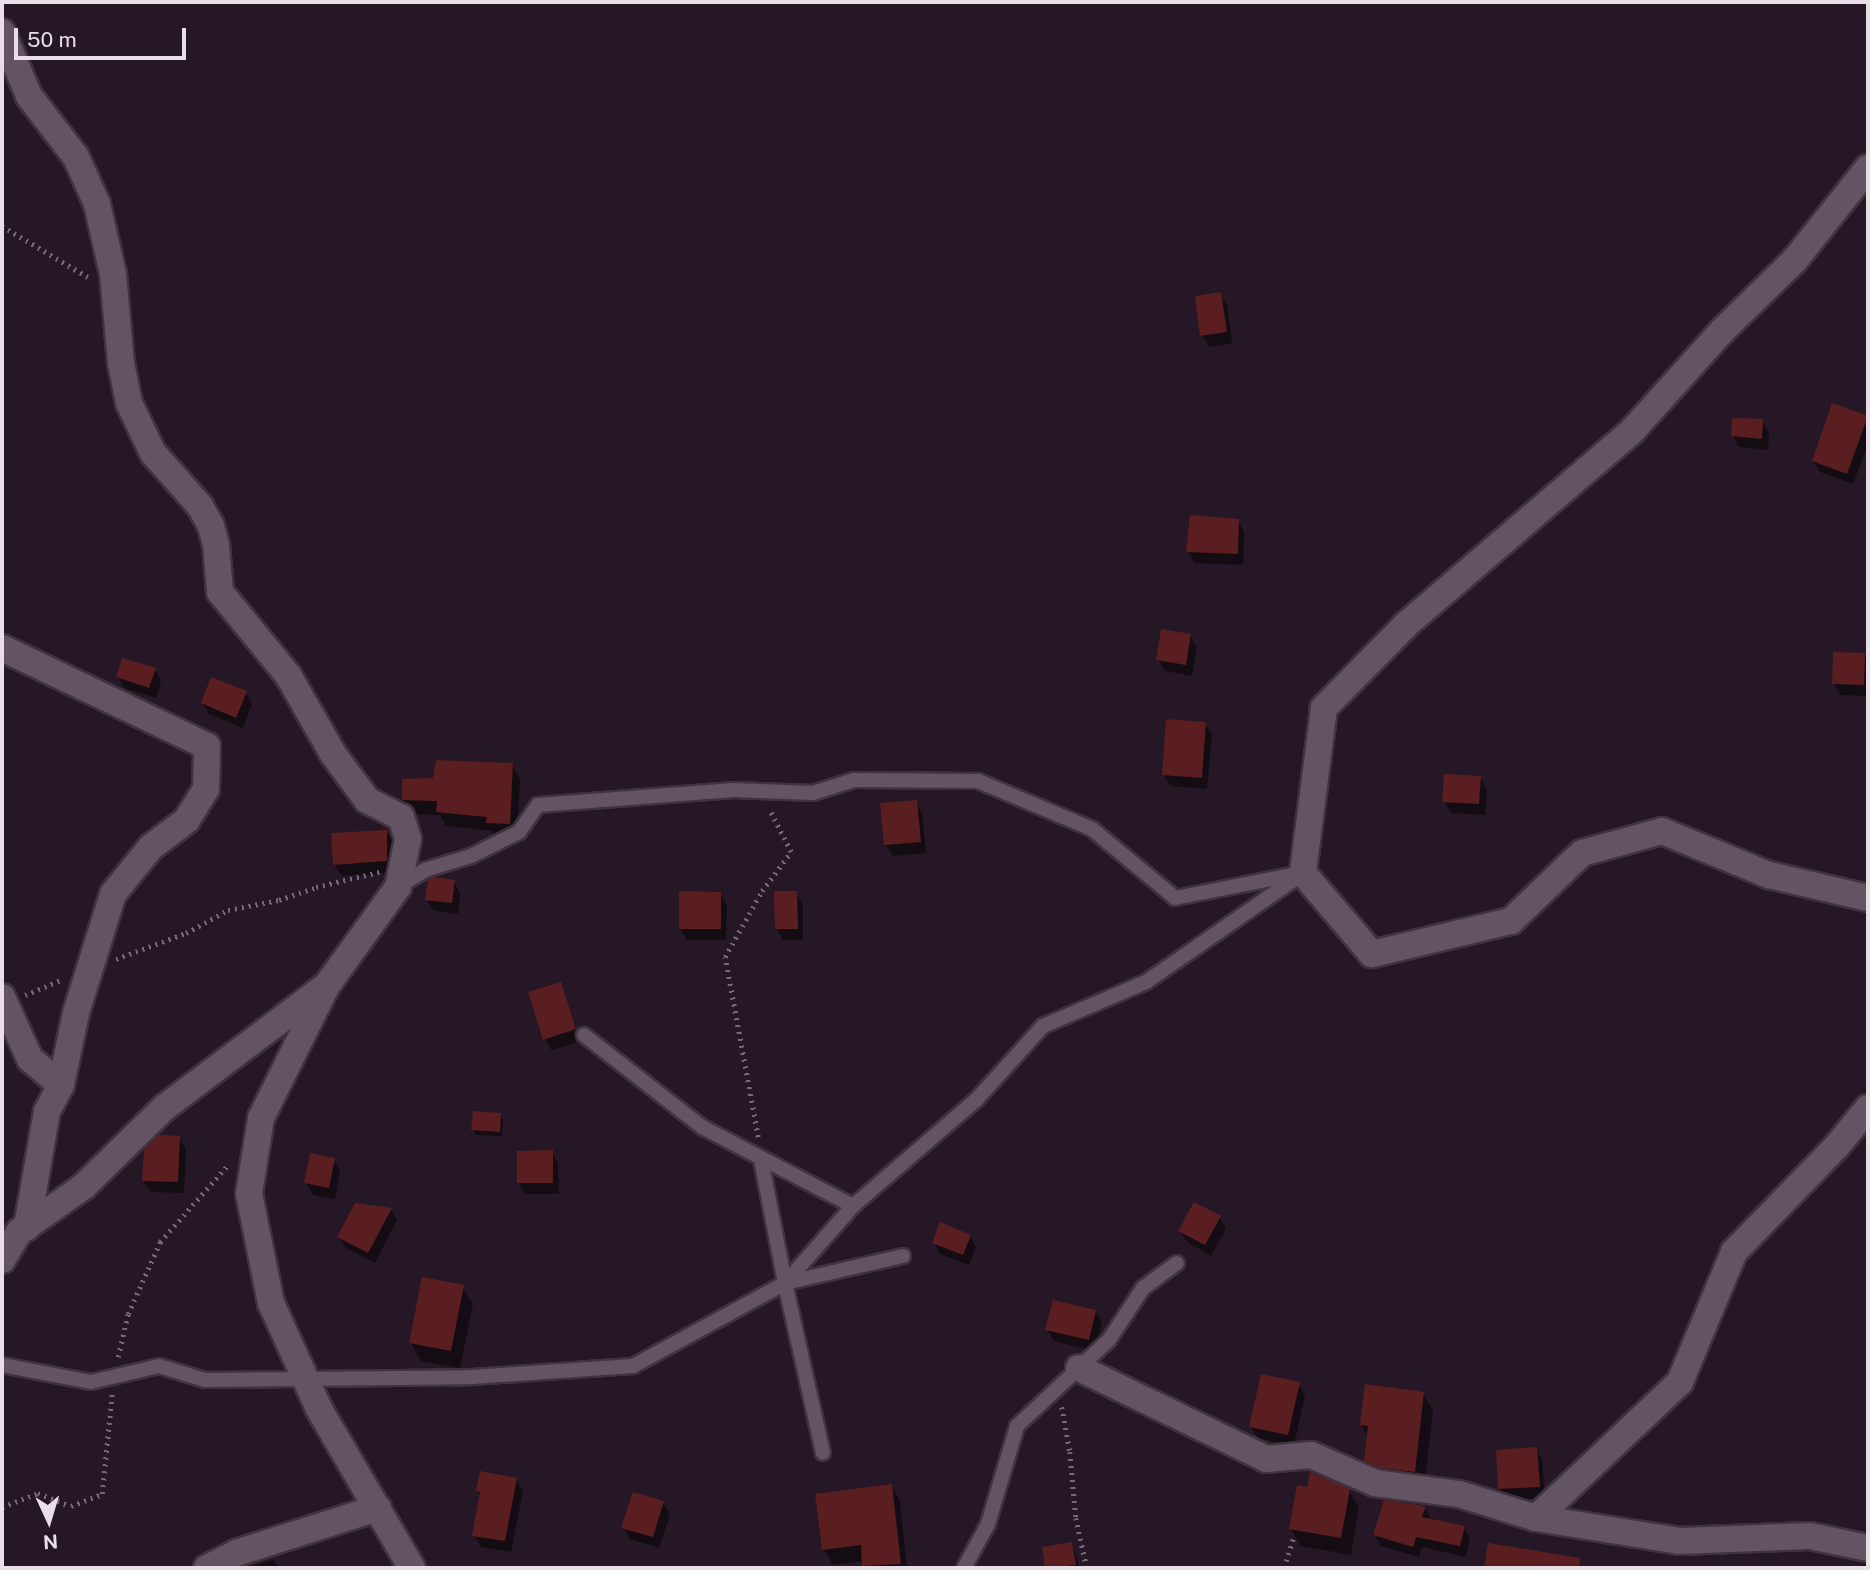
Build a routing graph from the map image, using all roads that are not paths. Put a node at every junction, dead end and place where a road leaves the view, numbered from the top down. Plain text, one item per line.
1 (2, 32) edge
2 (1868, 168) edge
3 (2, 648) edge
4 (1303, 873) junction
5 (400, 877) junction
6 (1868, 898) edge
7 (327, 985) junction
8 (3, 1000) edge
9 (584, 1035) dead end
10 (61, 1085) junction
11 (1868, 1108) edge
12 (761, 1159) junction
13 (853, 1206) junction
14 (27, 1227) junction
15 (904, 1256) dead end
16 (2, 1260) edge
17 (1177, 1263) dead end
18 (785, 1283) junction
19 (2, 1365) edge
20 (1079, 1368) junction
21 (305, 1379) junction
22 (823, 1453) dead end
23 (378, 1508) junction
24 (1536, 1518) junction
25 (1868, 1548) edge
26 (207, 1568) edge
27 (412, 1568) edge
28 (964, 1568) edge

1 - 5 street
2 - 4 street
3 - 10 street
4 - 5 lane
4 - 6 street
4 - 13 lane
5 - 7 street
7 - 14 street
7 - 21 street
8 - 10 street
9 - 12 lane
10 - 14 street
11 - 24 street
12 - 13 lane
12 - 18 lane
13 - 18 lane
14 - 16 street
15 - 18 lane
17 - 20 lane
18 - 21 lane
18 - 22 lane
19 - 21 lane
20 - 24 street
20 - 28 lane
21 - 23 street
23 - 26 street
23 - 27 street
24 - 25 street

